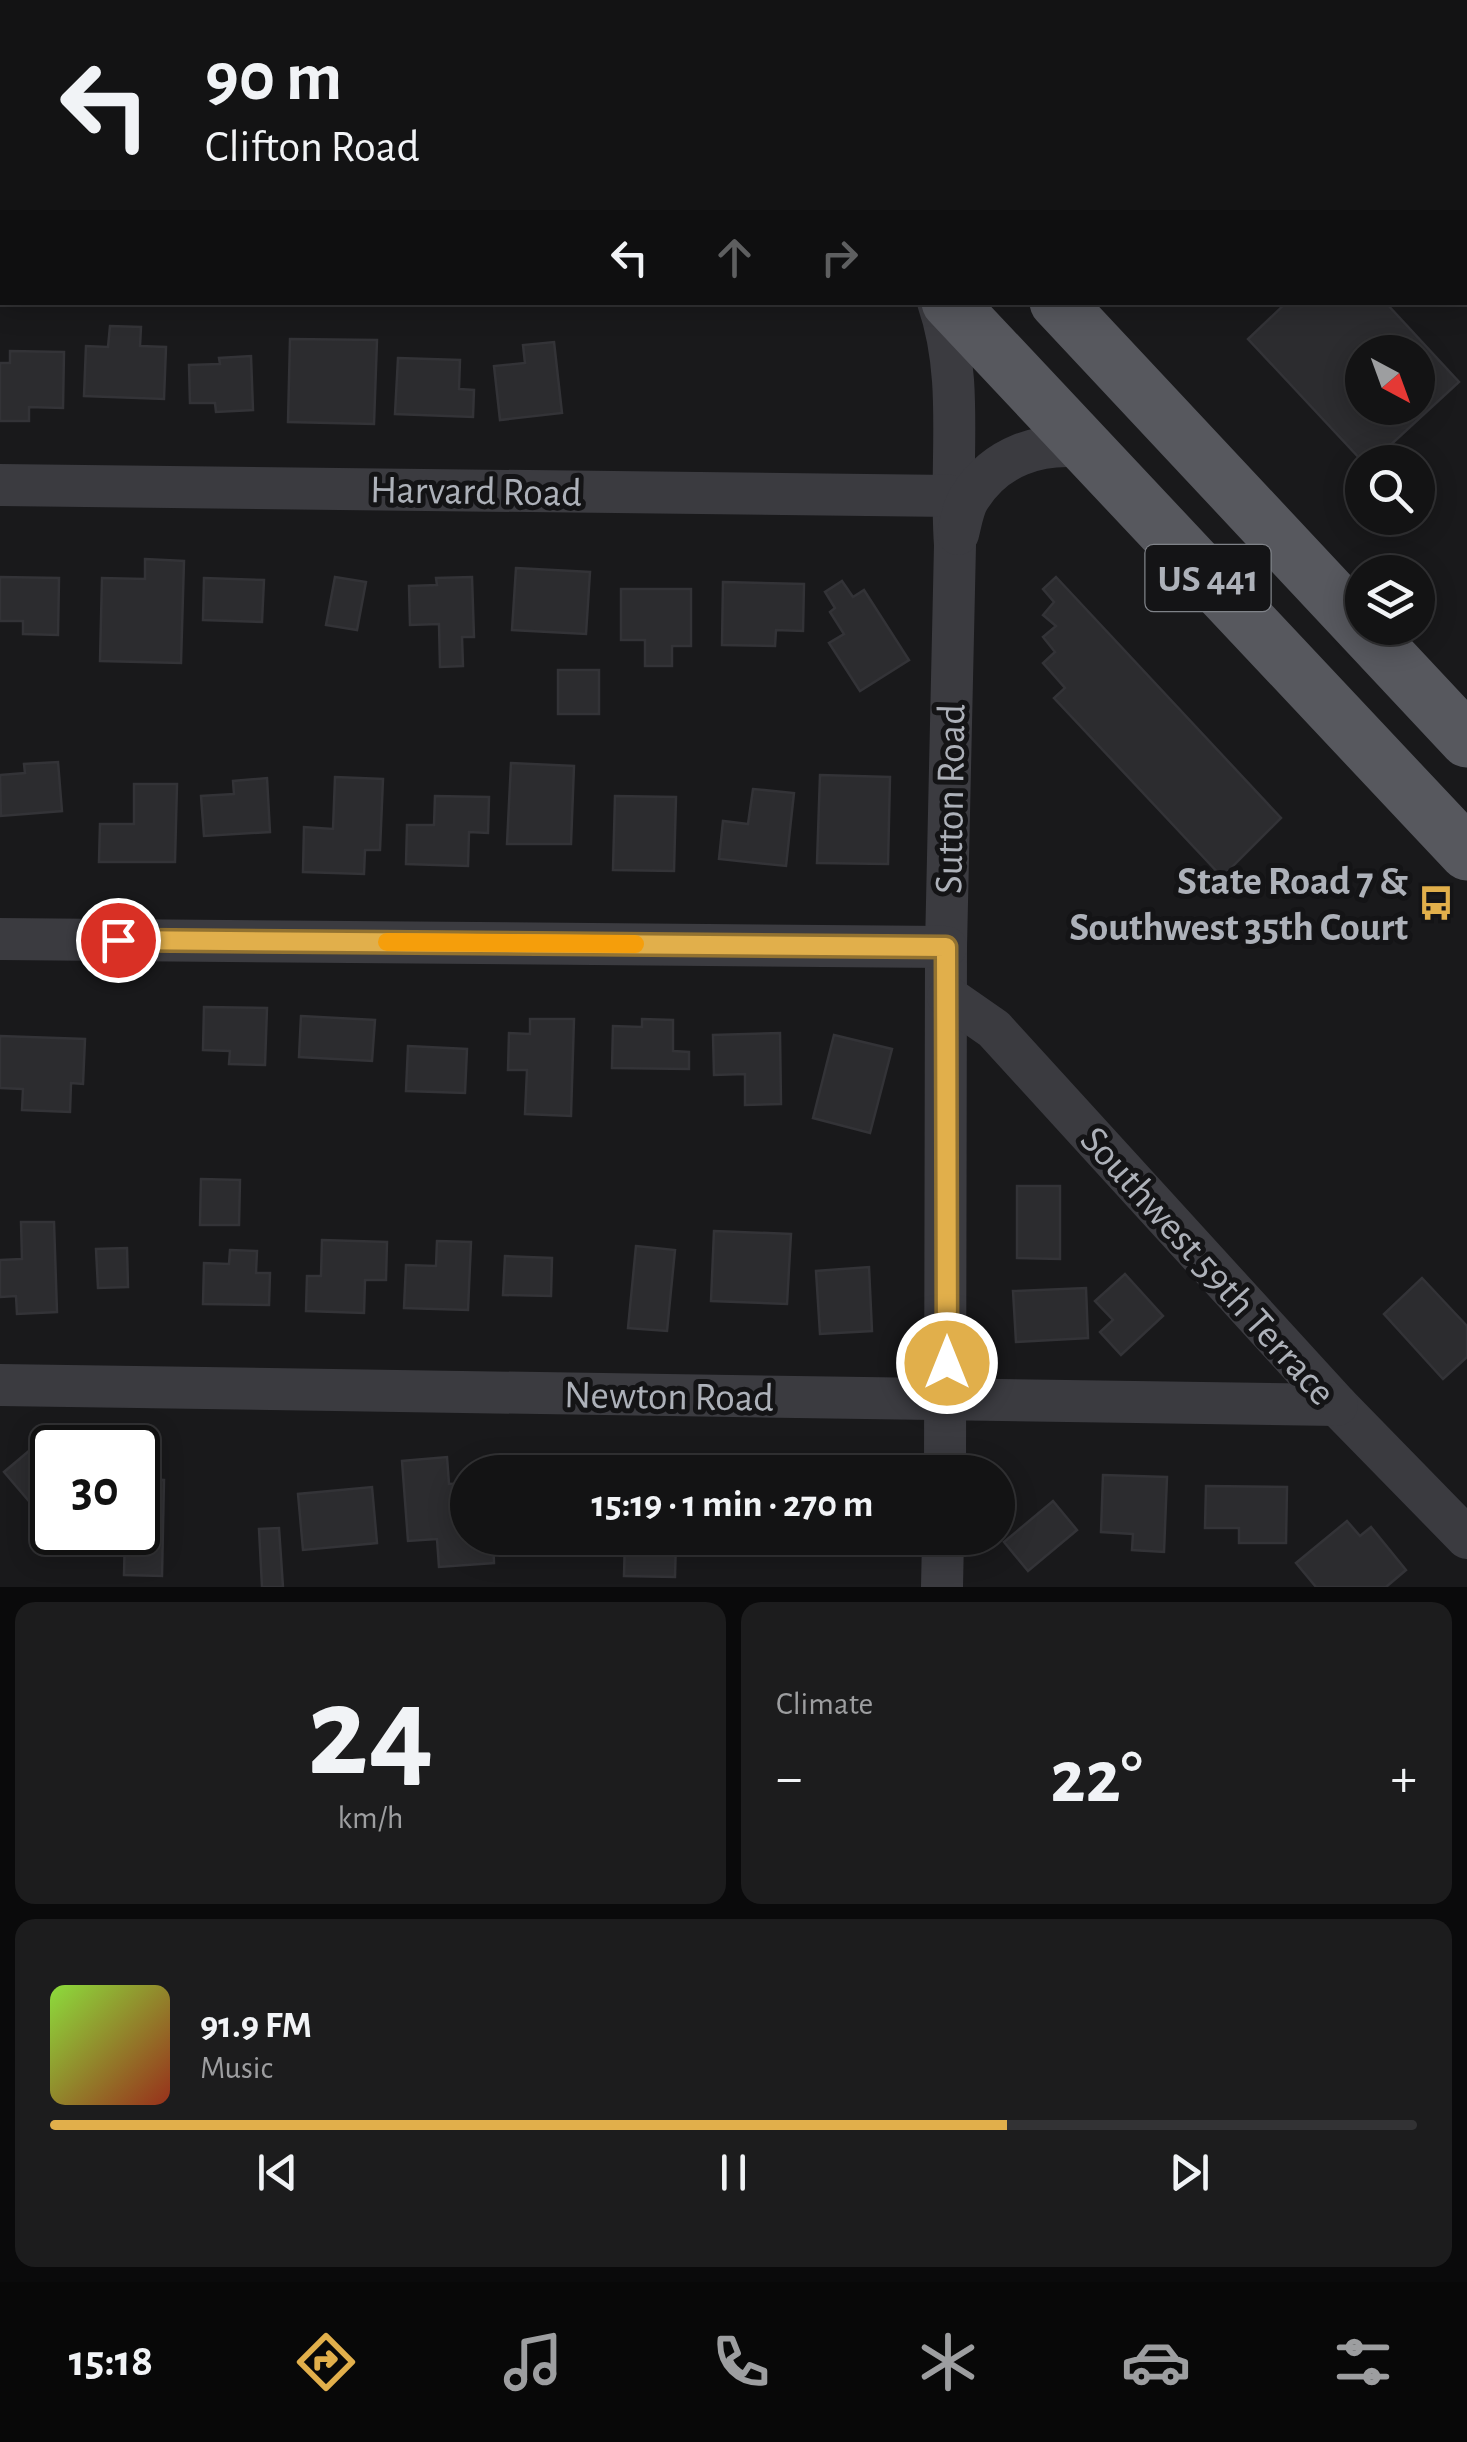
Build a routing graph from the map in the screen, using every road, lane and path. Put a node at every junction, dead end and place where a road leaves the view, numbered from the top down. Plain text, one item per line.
1 (939, 305) edge
2 (953, 305) edge
3 (1060, 305) edge
4 (1085, 447) junction
5 (0, 485) edge
6 (952, 496) junction
7 (955, 544) junction
8 (1467, 740) edge
9 (1467, 852) edge
10 (0, 939) edge
11 (946, 947) junction
12 (948, 997) junction
13 (0, 1385) edge
14 (947, 1400) junction
15 (1337, 1405) junction
16 (945, 1455) edge
17 (1467, 1538) edge
18 (943, 1555) edge
19 (942, 1587) edge

1 - 6 street, Sutton Road
2 - 4 main road, US 441
3 - 8 main road, US 441
4 - 7 street, Sutton Road
4 - 9 main road, US 441
5 - 6 street, Harvard Road
6 - 7 street, Sutton Road
7 - 11 street, Sutton Road
10 - 11 street
11 - 12 street, Sutton Road
12 - 14 street, Sutton Road
12 - 15 street, Southwest 59th Terrace
13 - 14 street, Newton Road
14 - 15 street, Newton Road
14 - 16 street, Sutton Road
15 - 17 street, Southwest 59th Terrace
18 - 19 street

